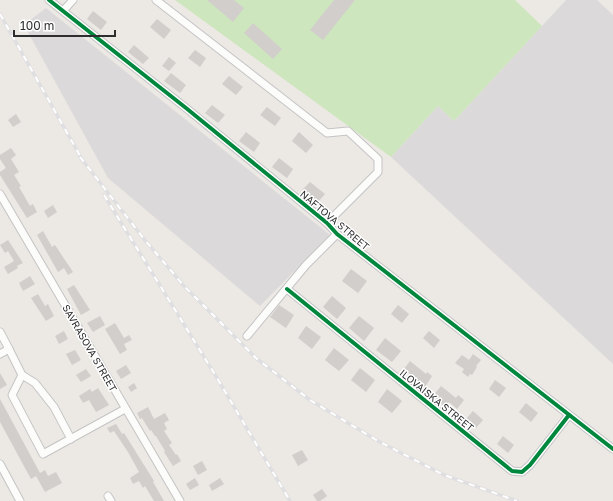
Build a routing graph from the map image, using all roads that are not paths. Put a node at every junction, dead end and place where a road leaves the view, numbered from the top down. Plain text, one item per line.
1 (49, 0) edge
2 (74, 0) edge
3 (156, 0) edge
4 (63, 11) junction
5 (0, 194) edge
6 (327, 223) junction
7 (337, 234) junction
8 (287, 289) junction
9 (0, 332) edge
10 (247, 336) dead end
11 (9, 349) junction
12 (0, 354) edge
13 (22, 375) junction
14 (125, 409) junction
15 (569, 415) junction
16 (71, 439) junction
17 (613, 449) edge
18 (0, 464) edge
19 (20, 501) edge
20 (180, 501) edge

1 - 4 street, NAFTOVA STREET
2 - 4 street
3 - 6 street, NAFTOVA STREET
4 - 6 street, NAFTOVA STREET
5 - 14 street, SAVRASOVA STREET
6 - 7 street, NAFTOVA STREET
7 - 8 street
7 - 15 street, NAFTOVA STREET
8 - 10 street
8 - 15 street, ILOVAISKA STREET
9 - 11 street
11 - 12 street
11 - 13 street
13 - 16 street
13 - 16 street
14 - 16 street
14 - 20 street, SAVRASOVA STREET
15 - 17 street, NAFTOVA STREET
18 - 19 street

